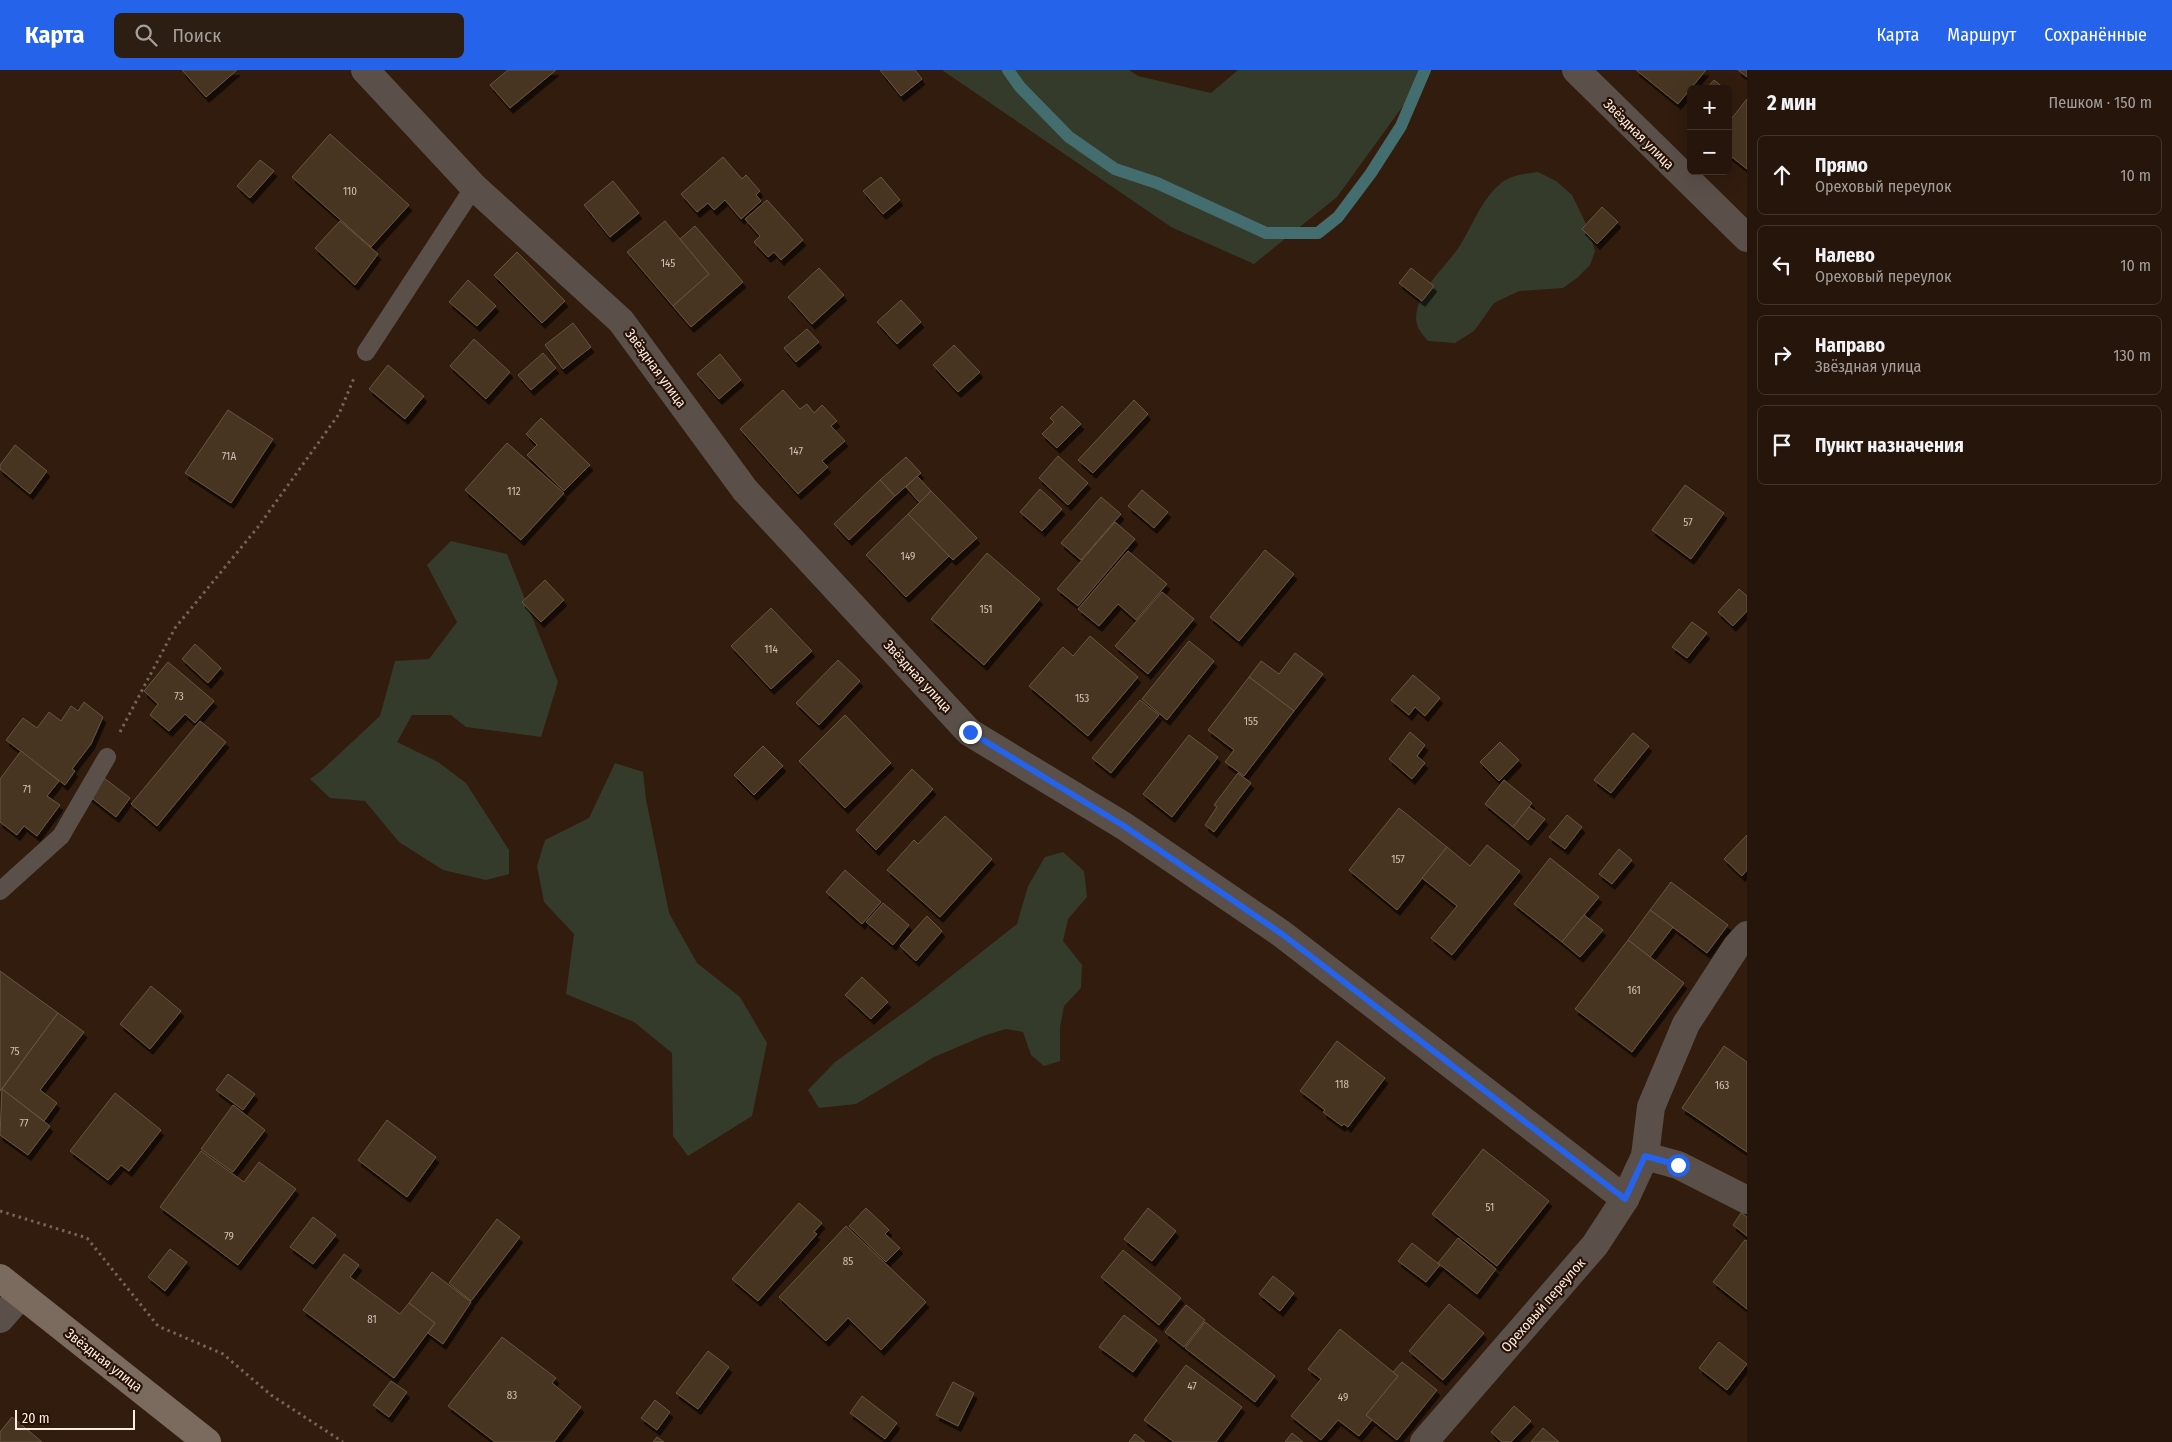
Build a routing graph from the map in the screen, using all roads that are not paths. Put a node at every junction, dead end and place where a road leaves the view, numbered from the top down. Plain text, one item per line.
1 (365, 70) edge
2 (1576, 70) edge
3 (474, 187) junction
4 (1747, 238) edge
5 (366, 352) road end
6 (107, 757) road end
7 (0, 891) edge
8 (1747, 935) edge
9 (1645, 1156) junction
10 (1625, 1199) junction
11 (1747, 1200) edge
12 (0, 1278) edge
13 (20, 1295) junction
14 (0, 1319) edge
15 (208, 1442) edge
16 (1424, 1442) edge

1 - 3 street, Звёздная улица
2 - 4 street, Звёздная улица
3 - 5 lane
3 - 10 street, Звёздная улица
6 - 7 lane
8 - 9 street, Ореховый переулок
9 - 10 street, Ореховый переулок
9 - 11 street
10 - 16 street, Ореховый переулок
12 - 13 street, Звёздная улица
13 - 14 street
13 - 15 street, Звёздная улица

